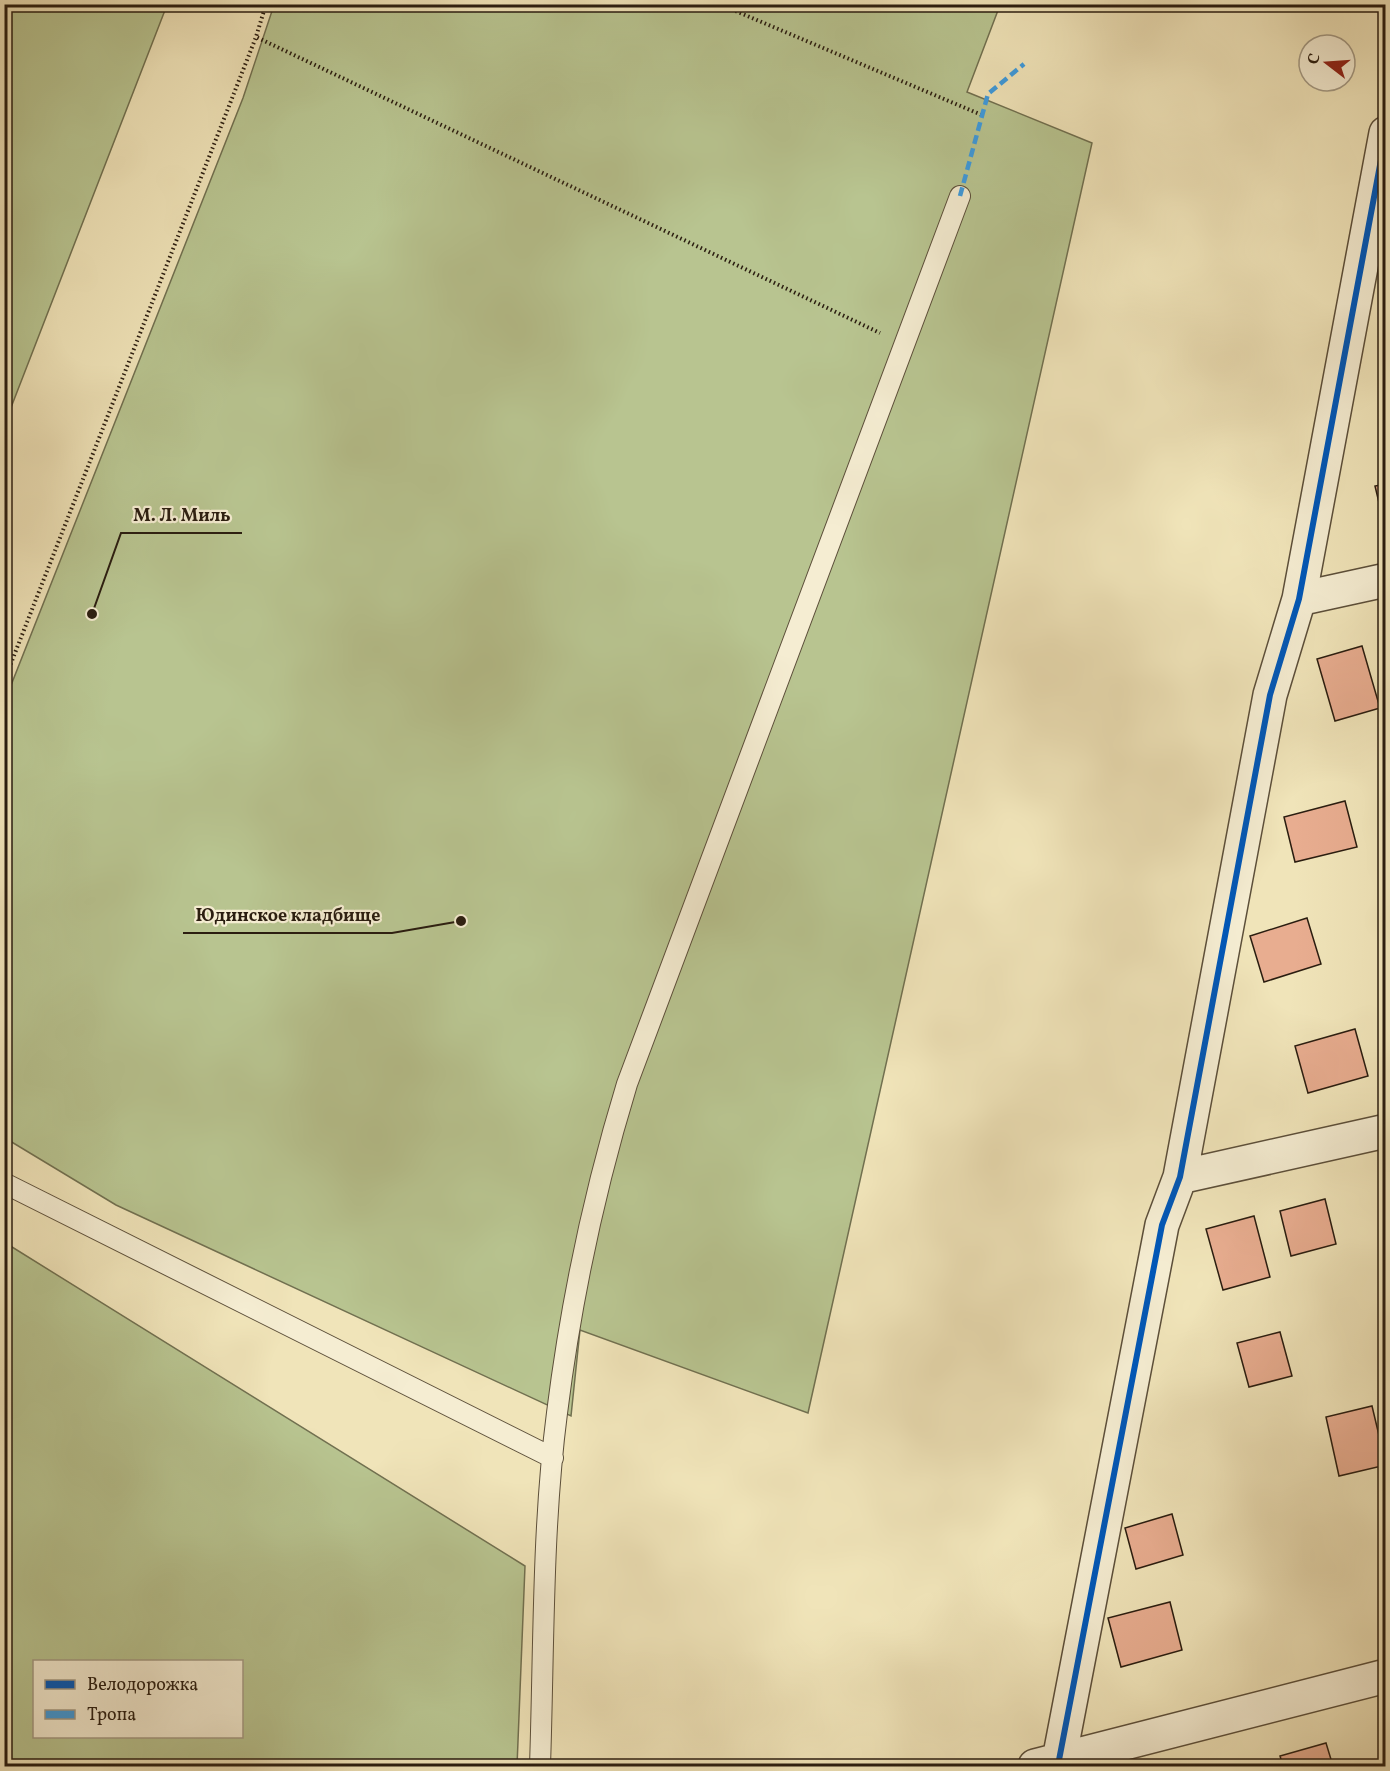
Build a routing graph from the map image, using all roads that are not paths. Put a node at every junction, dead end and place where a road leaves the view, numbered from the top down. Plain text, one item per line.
1 (1386, 133) edge
2 (960, 196) dead end
3 (1386, 580) edge
4 (1299, 599) junction
5 (1386, 1131) edge
6 (1180, 1177) junction
7 (4, 1183) edge
8 (553, 1458) junction
9 (1386, 1676) edge
10 (1047, 1763) edge
11 (540, 1767) edge

1 - 4 street
2 - 8 lane
3 - 4 street
4 - 6 street
5 - 6 street
6 - 10 street
7 - 8 lane
8 - 11 lane
9 - 10 street

